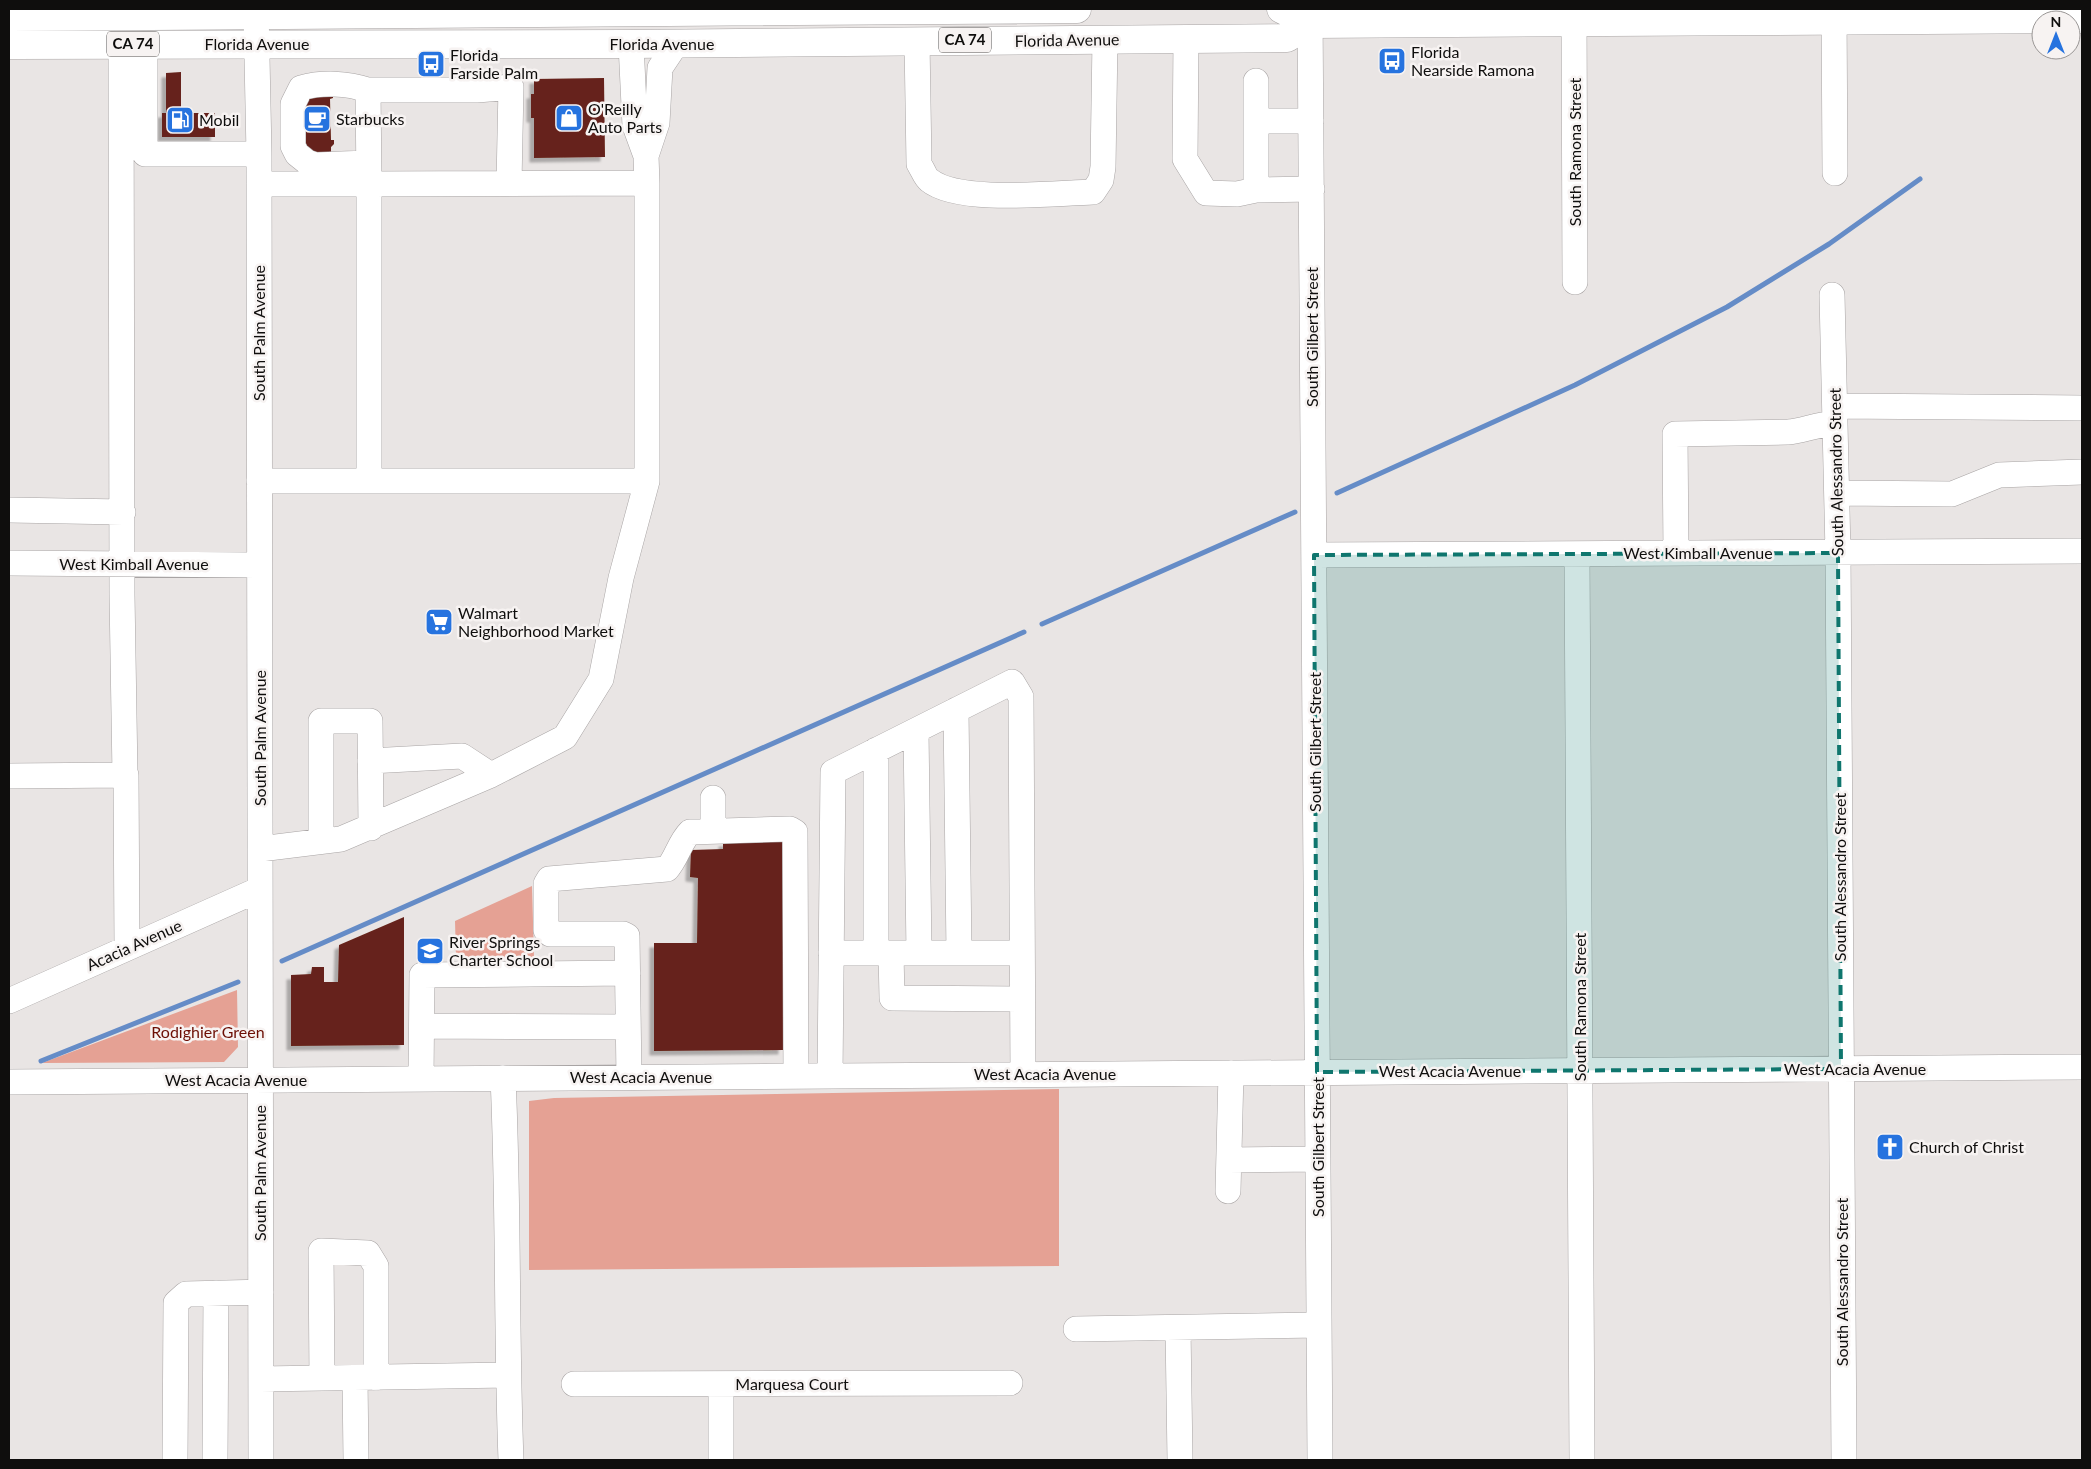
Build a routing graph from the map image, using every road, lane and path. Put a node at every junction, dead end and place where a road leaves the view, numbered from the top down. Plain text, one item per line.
1 (901, 9) edge
2 (1054, 9) edge
3 (1077, 9) edge
4 (1281, 9) edge
5 (699, 10) edge
6 (797, 10) edge
7 (120, 12) edge
8 (256, 12) edge
9 (476, 12) edge
10 (1976, 14) edge
11 (1834, 15) edge
12 (1310, 16) edge
13 (1504, 16) edge
14 (1574, 16) edge
15 (9, 17) edge
16 (2082, 19) edge
17 (1186, 39) junction
18 (1105, 40) junction
19 (917, 41) junction
20 (797, 43) junction
21 (133, 44) junction
22 (631, 44) junction
23 (676, 44) junction
24 (9, 45) edge
25 (257, 45) junction
26 (1256, 81) dead end
27 (368, 90) junction
28 (1311, 120) junction
29 (1256, 121) junction
30 (258, 154) junction
31 (646, 156) junction
32 (1835, 173) dead end
33 (369, 174) junction
34 (509, 183) junction
35 (647, 183) junction
36 (258, 184) junction
37 (1312, 189) junction
38 (1256, 190) junction
39 (1575, 282) dead end
40 (1832, 295) dead end
41 (2082, 408) edge
42 (1835, 415) junction
43 (2082, 472) edge
44 (259, 481) junction
45 (370, 481) junction
46 (647, 481) junction
47 (1837, 493) junction
48 (9, 510) edge
49 (124, 512) junction
50 (2082, 551) edge
51 (1676, 553) junction
52 (1838, 553) junction
53 (1577, 554) junction
54 (1314, 555) junction
55 (9, 563) edge
56 (123, 564) junction
57 (259, 565) junction
58 (956, 710) junction
59 (916, 730) junction
60 (876, 750) junction
61 (370, 762) junction
62 (125, 775) junction
63 (492, 775) junction
64 (9, 776) edge
65 (713, 798) dead end
66 (371, 828) junction
67 (713, 831) junction
68 (321, 841) junction
69 (260, 848) junction
70 (260, 889) junction
71 (127, 948) junction
72 (832, 953) junction
73 (883, 953) junction
74 (919, 953) junction
75 (958, 953) junction
76 (1022, 953) junction
77 (628, 973) junction
78 (1022, 999) junction
79 (9, 1001) edge
80 (422, 1026) junction
81 (628, 1027) junction
82 (2082, 1067) edge
83 (1841, 1069) junction
84 (1580, 1070) junction
85 (1317, 1072) junction
86 (1231, 1073) junction
87 (1023, 1074) junction
88 (796, 1076) junction
89 (830, 1076) junction
90 (629, 1077) junction
91 (503, 1078) junction
92 (421, 1079) junction
93 (260, 1080) junction
94 (9, 1082) edge
95 (1229, 1160) junction
96 (1318, 1160) junction
97 (1228, 1191) dead end
98 (216, 1292) junction
99 (261, 1292) junction
100 (1319, 1326) junction
101 (1178, 1328) junction
102 (1076, 1329) dead end
103 (508, 1375) junction
104 (322, 1378) junction
105 (366, 1378) junction
106 (261, 1379) junction
107 (1010, 1383) dead end
108 (574, 1384) dead end
109 (721, 1384) junction
110 (175, 1460) edge
111 (215, 1460) edge
112 (261, 1460) edge
113 (356, 1460) edge
114 (511, 1460) edge
115 (721, 1460) edge
116 (1180, 1460) edge
117 (1320, 1460) edge
118 (1582, 1460) edge
119 (1844, 1460) edge

1 - 2 main road, Florida Avenue
1 - 6 main road, Florida Avenue
2 - 3 main road, Florida Avenue
2 - 19 main road
4 - 12 main road, Florida Avenue
5 - 6 main road, Florida Avenue
5 - 9 main road, Florida Avenue
6 - 20 street
7 - 8 main road, Florida Avenue
7 - 15 main road, Florida Avenue
8 - 9 main road, Florida Avenue
8 - 25 street, South Palm Avenue
10 - 11 main road, Florida Avenue / CA 74
10 - 16 main road, Florida Avenue / CA 74
11 - 14 main road, Florida Avenue / CA 74
11 - 32 street
12 - 13 main road, Florida Avenue / CA 74
12 - 17 main road, Florida Avenue / CA 74
12 - 28 street, South Gilbert Street
13 - 14 main road, Florida Avenue / CA 74
14 - 39 street, South Ramona Street
17 - 18 main road, Florida Avenue / CA 74
17 - 38 street
18 - 19 main road, Florida Avenue / CA 74
18 - 19 street
19 - 20 main road, Florida Avenue / CA 74
20 - 23 main road, Florida Avenue / CA 74
21 - 24 main road, Florida Avenue / CA 74
21 - 25 main road, Florida Avenue / CA 74
21 - 30 street
21 - 49 street
22 - 23 main road, Florida Avenue / CA 74
22 - 25 main road, Florida Avenue / CA 74
22 - 31 street
23 - 31 street
25 - 30 street, South Palm Avenue
26 - 29 street
27 - 33 street
27 - 33 street
27 - 34 street
28 - 29 street
28 - 37 street, South Gilbert Street
29 - 38 street
30 - 36 street, South Palm Avenue
31 - 35 street
33 - 34 street
33 - 36 street
33 - 45 street
34 - 35 street
35 - 46 street
36 - 44 street, South Palm Avenue
37 - 38 street
37 - 54 street, South Gilbert Street
40 - 42 street, South Alessandro Street
41 - 42 street
42 - 47 street, South Alessandro Street
42 - 51 street
43 - 47 street
44 - 45 street
44 - 57 street, South Palm Avenue
45 - 46 street
46 - 63 street
47 - 52 street, South Alessandro Street
48 - 49 street
49 - 56 street
50 - 52 street, West Kimball Avenue
51 - 52 street, West Kimball Avenue
51 - 53 street, West Kimball Avenue
52 - 83 street, South Alessandro Street
53 - 54 street, West Kimball Avenue
53 - 84 street, South Ramona Street
54 - 85 street, South Gilbert Street
55 - 56 street, West Kimball Avenue
56 - 57 street, West Kimball Avenue
56 - 62 street
57 - 69 street, South Palm Avenue
58 - 59 street
58 - 75 street
58 - 76 street
59 - 60 street
59 - 74 street
60 - 72 street
60 - 73 street
61 - 63 street
61 - 66 street
61 - 68 street
62 - 64 street
62 - 71 street
63 - 66 street
65 - 67 street
66 - 68 street
67 - 77 street
67 - 88 street
68 - 69 street
69 - 70 street, South Palm Avenue
70 - 71 street, Acacia Avenue
70 - 93 street, South Palm Avenue
71 - 79 street, Acacia Avenue
72 - 73 street
72 - 89 street
73 - 74 street
73 - 78 street
74 - 75 street
75 - 76 street
76 - 78 street
77 - 80 street
77 - 81 street
78 - 87 street
80 - 81 street
80 - 92 street
81 - 90 street
82 - 83 street, West Acacia Avenue
83 - 84 street, West Acacia Avenue
83 - 119 street, South Alessandro Street
84 - 85 street, West Acacia Avenue
84 - 118 street, South Ramona Street
85 - 86 street, West Acacia Avenue
85 - 96 street, South Gilbert Street
86 - 87 street, West Acacia Avenue
86 - 95 street
87 - 89 street, West Acacia Avenue
88 - 89 street, West Acacia Avenue
88 - 90 street, West Acacia Avenue
90 - 91 street, West Acacia Avenue
91 - 92 street, West Acacia Avenue
91 - 103 street
92 - 93 street, West Acacia Avenue
93 - 94 street, West Acacia Avenue
93 - 99 street, South Palm Avenue
95 - 96 street
95 - 97 street
96 - 100 street, South Gilbert Street
98 - 99 street
98 - 110 street
98 - 111 street
99 - 106 street, South Palm Avenue
100 - 101 street
100 - 117 street, South Gilbert Street
101 - 102 street
101 - 116 street
103 - 105 street
103 - 114 street
104 - 105 street
104 - 105 street
104 - 106 street
105 - 113 street
106 - 112 street, South Palm Avenue
107 - 109 street, Marquesa Court
108 - 109 street, Marquesa Court
109 - 115 street

